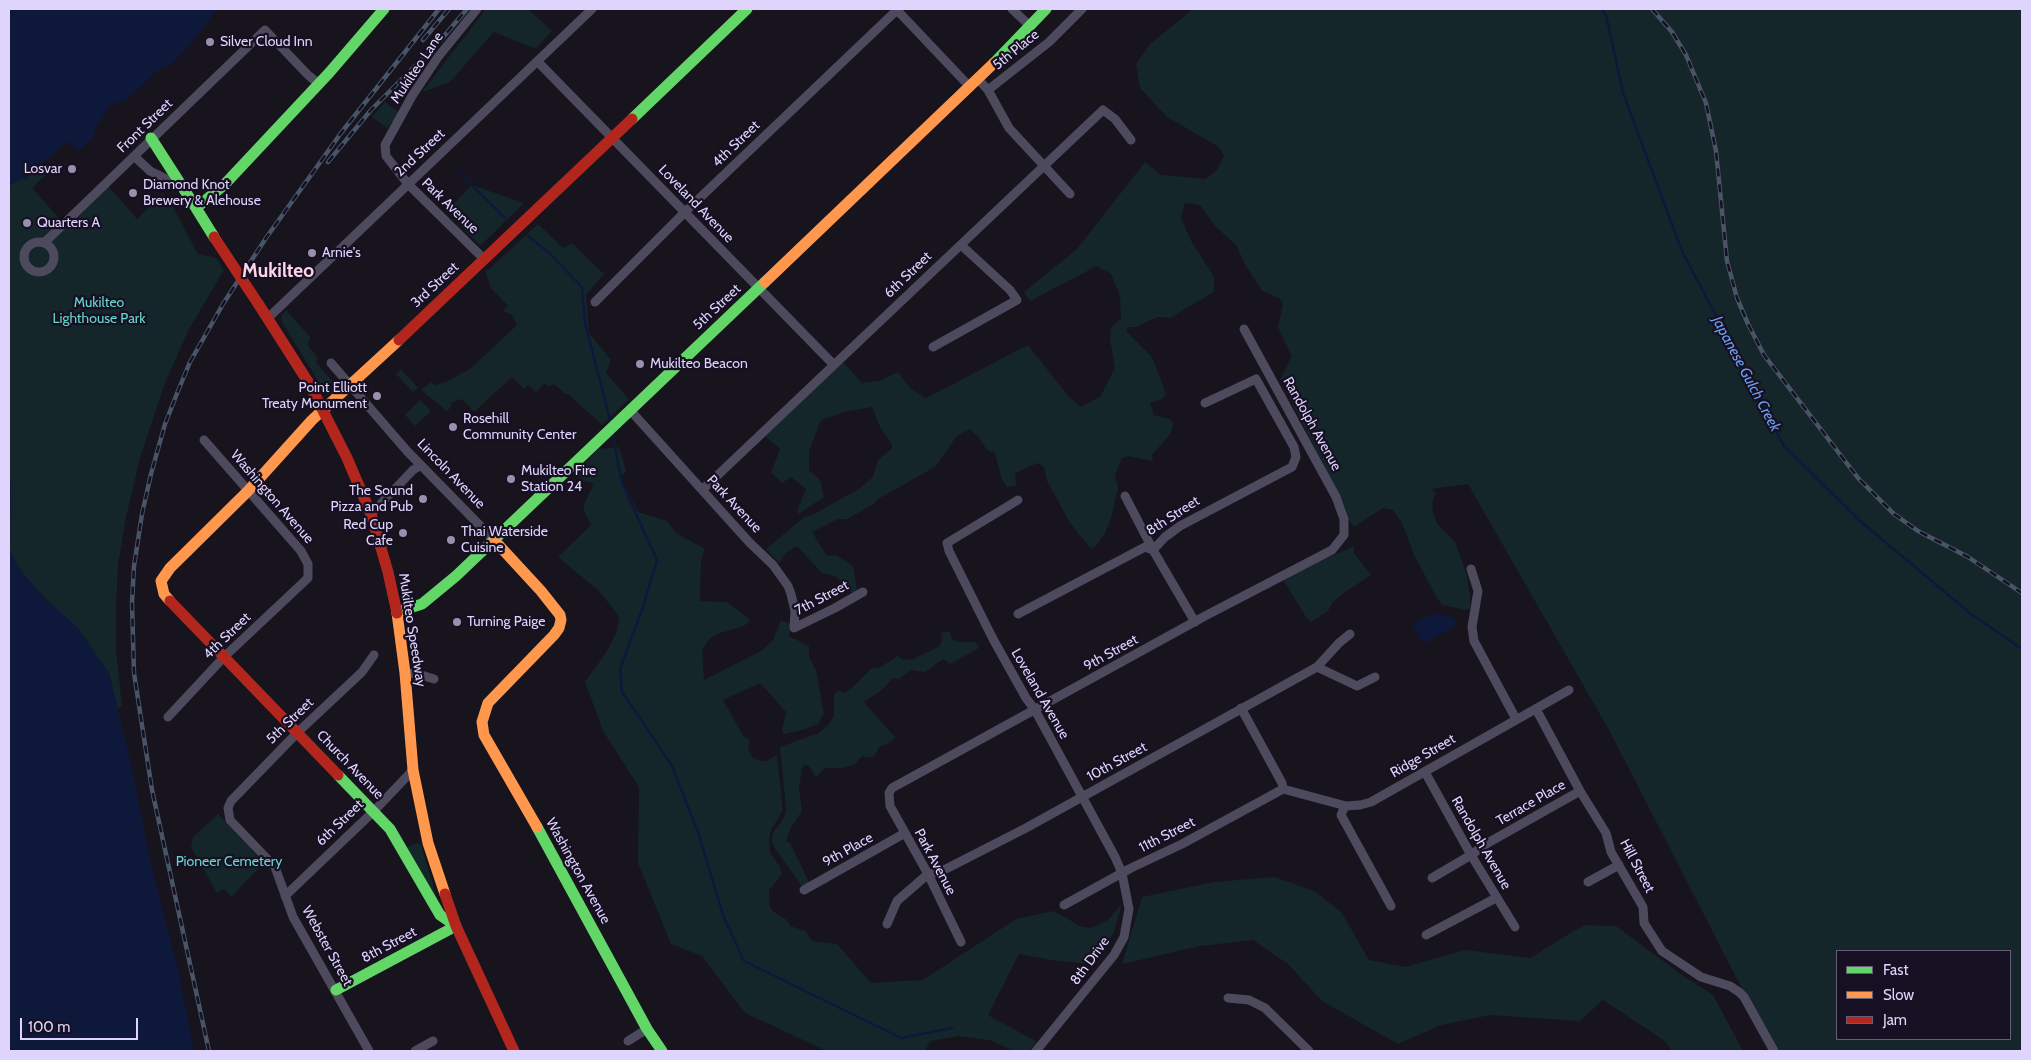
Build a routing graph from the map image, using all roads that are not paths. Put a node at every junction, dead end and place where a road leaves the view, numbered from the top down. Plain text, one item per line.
1 (383, 9) edge
2 (477, 9) edge
3 (592, 9) edge
4 (747, 9) edge
5 (897, 9) edge
6 (1012, 9) edge
7 (1046, 9) edge
8 (1082, 9) edge
9 (1030, 26) junction
10 (538, 62) junction
11 (974, 83) junction
12 (319, 84) junction
13 (988, 90) junction
14 (612, 137) junction
15 (152, 138) junction
16 (1132, 140) dead end
17 (386, 145) joint
18 (134, 156) junction
19 (1044, 166) junction
20 (408, 184) junction
21 (182, 186) junction
22 (1070, 194) dead end
23 (196, 208) junction
24 (685, 212) junction
25 (44, 243) dead end
26 (961, 245) junction
27 (484, 259) junction
28 (759, 288) junction
29 (595, 302) dead end
30 (268, 318) junction
31 (1244, 329) dead end
32 (933, 347) dead end
33 (331, 363) dead end
34 (834, 365) junction
35 (350, 386) junction
36 (1205, 403) dead end
37 (324, 410) junction
38 (630, 410) junction
39 (204, 440) dead end
40 (421, 465) junction
41 (1292, 467) joint
42 (702, 490) junction
43 (248, 491) junction
44 (1126, 496) dead end
45 (1018, 500) dead end
46 (371, 514) junction
47 (1344, 535) joint
48 (494, 540) junction
49 (1153, 550) junction
50 (1471, 569) dead end
51 (308, 578) joint
52 (863, 592) dead end
53 (164, 594) joint
54 (397, 612) junction
55 (1018, 614) dead end
56 (1195, 622) junction
57 (794, 628) joint
58 (1350, 634) dead end
59 (374, 656) dead end
60 (224, 657) junction
61 (1317, 667) junction
62 (406, 673) junction
63 (1375, 677) dead end
64 (434, 679) dead end
65 (1569, 690) dead end
66 (488, 703) joint
67 (1242, 708) junction
68 (1536, 709) junction
69 (1035, 710) junction
70 (168, 717) dead end
71 (1516, 719) junction
72 (298, 732) junction
73 (413, 770) junction
74 (1425, 772) junction
75 (1283, 789) junction
76 (1580, 791) junction
77 (888, 793) joint
78 (1082, 798) junction
79 (1345, 806) junction
80 (228, 808) joint
81 (374, 811) junction
82 (905, 833) junction
83 (1471, 855) junction
84 (1619, 865) junction
85 (1122, 873) junction
86 (928, 874) junction
87 (1432, 878) dead end
88 (1588, 882) dead end
89 (804, 890) dead end
90 (285, 896) junction
91 (1496, 898) junction
92 (1064, 905) dead end
93 (1391, 906) dead end
94 (887, 924) dead end
95 (456, 926) junction
96 (1515, 927) dead end
97 (1426, 935) dead end
98 (961, 942) dead end
99 (336, 990) junction
100 (1228, 998) dead end
101 (647, 1029) junction
102 (628, 1040) dead end
103 (432, 1042) dead end
104 (369, 1051) edge
105 (415, 1051) edge
106 (514, 1051) edge
107 (662, 1051) edge
108 (1036, 1051) edge
109 (1309, 1051) edge
110 (1774, 1051) edge

1 - 12 street
2 - 17 street, Mukilteo Lane
3 - 10 street, 2nd Street
4 - 14 street, 3rd Street
5 - 11 street
5 - 24 street, 4th Street
6 - 9 street
7 - 9 street, 5th Street
8 - 13 street, 5th Place
9 - 11 street, 5th Street
10 - 14 street, Loveland Avenue
10 - 20 street, 2nd Street
11 - 13 street
11 - 28 street, 5th Street
12 - 15 street, Front Street
12 - 23 street
13 - 19 street
14 - 24 street, Loveland Avenue
14 - 27 street, 3rd Street
15 - 18 street, Front Street
15 - 21 street, Mukilteo Speedway
16 - 19 street, 6th Street
17 - 20 street, Park Avenue
18 - 21 street
18 - 25 street, Front Street
19 - 22 street
19 - 26 street, 6th Street
20 - 27 street, Park Avenue
20 - 30 street, 2nd Street
21 - 23 street, Mukilteo Speedway
23 - 30 street, Mukilteo Speedway, bridge
24 - 28 street, Loveland Avenue
24 - 29 street, 4th Street
26 - 32 street
26 - 34 street, 6th Street
27 - 35 street, 3rd Street
28 - 34 street, Loveland Avenue
28 - 38 street, 5th Street
30 - 37 street, Mukilteo Speedway
31 - 47 street, Randolph Avenue
33 - 35 street, Lincoln Avenue
34 - 42 street, 6th Street
35 - 37 street, 3rd Street
35 - 40 street, Lincoln Avenue
36 - 41 street, Randolph Avenue
37 - 43 street, 3rd Street
37 - 46 street, Mukilteo Speedway
38 - 42 street, Park Avenue
38 - 48 street, 5th Street
39 - 43 street, Washington Avenue
40 - 46 street
40 - 48 street, Lincoln Avenue
41 - 49 street, 8th Street
42 - 57 street, Park Avenue
43 - 51 street, Washington Avenue
43 - 53 street, 3rd Street
44 - 49 street
45 - 69 street, Loveland Avenue
46 - 54 street, Mukilteo Speedway
47 - 56 street, 9th Street
48 - 54 street, 5th Street
48 - 66 street, Lincoln Avenue
49 - 55 street, 8th Street
49 - 56 street
50 - 71 street
51 - 60 street, 4th Street
52 - 57 street, 7th Street
53 - 60 street, Church Avenue
54 - 62 street, Mukilteo Speedway
56 - 69 street, 9th Street
58 - 61 street, 10th Street
59 - 72 street, 5th Street
60 - 70 street, 4th Street
60 - 72 street, Church Avenue
61 - 63 street
61 - 67 street, 10th Street
62 - 64 street
62 - 73 street, Mukilteo Speedway
65 - 68 street, Ridge Street
66 - 101 street, Washington Avenue
67 - 75 street
67 - 78 street, 10th Street
68 - 71 street, Ridge Street
68 - 76 street, Hill Street
69 - 77 street, 9th Street
69 - 78 street, Loveland Avenue
71 - 74 street, Ridge Street
72 - 80 street, 5th Street
72 - 81 street, Church Avenue
73 - 81 street, 6th Street
73 - 95 street, Mukilteo Speedway
74 - 79 street, Ridge Street
74 - 83 street, Randolph Avenue
75 - 79 street, Ridge Street
75 - 85 street, 11th Street
76 - 83 street, Terrace Place
76 - 84 street, Hill Street
77 - 82 street, Park Avenue
78 - 85 street, Loveland Avenue
78 - 86 street, 10th Street
79 - 93 street
80 - 90 street, Webster Street
81 - 90 street, 6th Street
81 - 95 street, Church Avenue
82 - 86 street, Park Avenue
82 - 89 street, 9th Place
83 - 87 street, Terrace Place
83 - 91 street, Randolph Avenue
84 - 88 street
84 - 110 street, Hill Street
85 - 92 street, 11th Street
85 - 108 street, 8th Drive
86 - 94 street
86 - 98 street, Park Avenue
90 - 99 street, Webster Street
91 - 96 street, Randolph Avenue
91 - 97 street
95 - 99 street, 8th Street
95 - 106 street, Mukilteo Speedway
99 - 104 street, Webster Street
100 - 109 street
101 - 102 street
101 - 107 street, Washington Avenue
103 - 105 street

